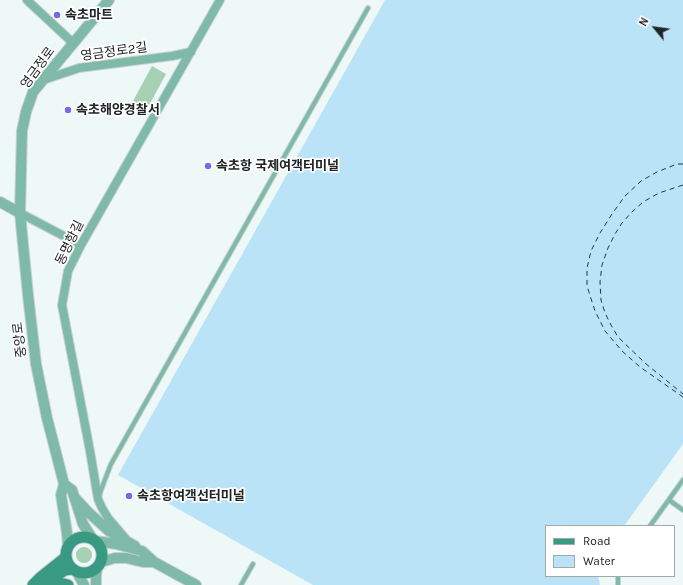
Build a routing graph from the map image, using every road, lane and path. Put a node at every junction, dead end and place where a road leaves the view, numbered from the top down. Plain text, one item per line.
1 (27, 0) edge
2 (108, 0) edge
3 (220, 0) edge
4 (368, 8) dead end
5 (73, 42) junction
6 (191, 52) junction
7 (42, 80) junction
8 (0, 202) edge
9 (20, 213) junction
10 (80, 245) junction
11 (683, 480) edge
12 (64, 484) junction
13 (75, 498) junction
14 (98, 499) junction
15 (669, 500) junction
16 (683, 510) edge
17 (651, 525) edge
18 (94, 540) junction
19 (127, 541) junction
20 (67, 551) junction
21 (142, 551) junction
22 (154, 562) junction
23 (253, 564) dead end
24 (99, 565) junction
25 (74, 570) junction
26 (45, 583) edge
27 (33, 585) edge
28 (68, 585) edge
29 (84, 585) edge
30 (96, 585) edge
31 (196, 585) edge
32 (241, 585) edge

1 - 5 street
2 - 5 street, 영금정로
3 - 6 street, 동명항길
4 - 14 lane
5 - 7 street, 영금정로
6 - 7 street, 영금정로2길
6 - 10 street, 동명항길
7 - 9 street, 영금정로
8 - 9 street
9 - 10 street
9 - 12 street, 중앙로
10 - 14 street, 동명항길
11 - 15 lane
12 - 13 street
12 - 20 street
13 - 18 street
13 - 19 street
14 - 19 street, 동명항길
15 - 16 lane
15 - 17 lane
18 - 20 main road
18 - 21 street
18 - 24 main road
19 - 21 street
20 - 25 main road
20 - 27 main road
21 - 22 street
22 - 24 street
22 - 31 street
23 - 32 lane
24 - 25 main road
24 - 30 street
25 - 26 main road
25 - 29 street
26 - 28 main road

